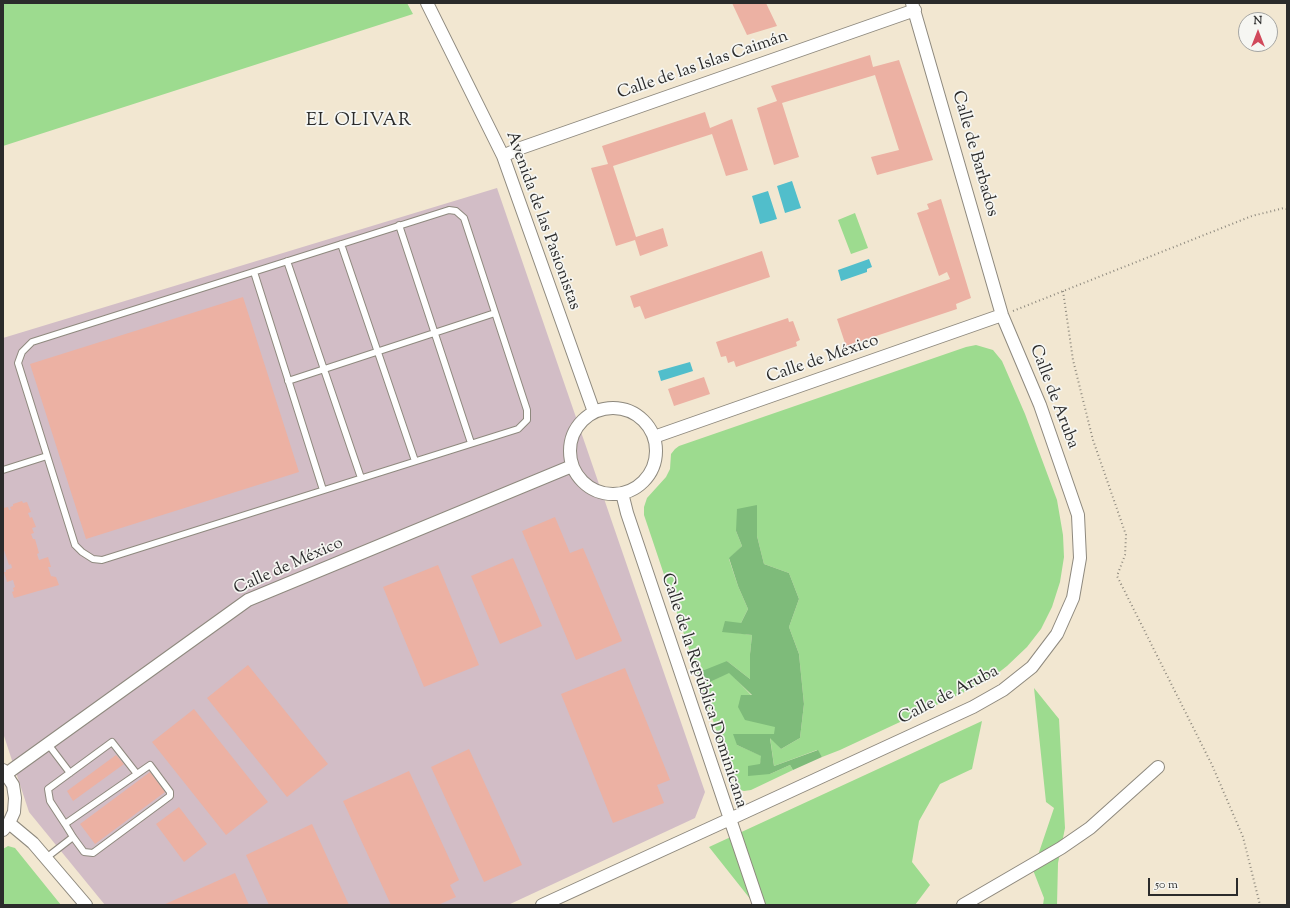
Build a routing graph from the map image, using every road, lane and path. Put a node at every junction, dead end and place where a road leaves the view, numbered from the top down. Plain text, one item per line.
1 (427, 3) edge
2 (914, 7) edge
3 (503, 156) junction
4 (1287, 209) edge
5 (399, 226) junction
6 (341, 244) junction
7 (287, 261) junction
8 (254, 272) junction
9 (1063, 291) junction
10 (495, 313) junction
11 (1002, 315) junction
12 (435, 333) junction
13 (378, 352) junction
14 (324, 369) junction
15 (288, 381) junction
16 (594, 412) junction
17 (654, 437) junction
18 (471, 443) junction
19 (47, 456) junction
20 (415, 461) junction
21 (572, 466) junction
22 (3, 470) edge
23 (361, 478) junction
24 (323, 490) junction
25 (622, 493) junction
26 (48, 744) junction
27 (1158, 767) dead end
28 (5, 772) edge
29 (70, 773) junction
30 (137, 774) junction
31 (730, 819) junction
32 (65, 824) junction
33 (6, 827) edge
34 (73, 837) junction
35 (46, 858) junction
36 (86, 905) edge
37 (542, 905) edge
38 (759, 905) edge
39 (963, 905) edge
40 (1260, 905) edge

1 - 3 street, Avenida de las Pasionistas
2 - 3 street, Calle de las Islas Caimán
2 - 11 street, Calle de Barbados
3 - 16 street, Avenida de las Pasionistas
4 - 9 path
5 - 6 lane
5 - 10 lane
5 - 12 lane
6 - 7 lane
6 - 13 lane
7 - 8 lane
7 - 14 lane
8 - 15 lane
8 - 19 lane
9 - 11 path
9 - 40 path
10 - 12 lane
10 - 18 lane
11 - 17 street, Calle de México
11 - 31 street, Calle de Aruba
12 - 13 lane
12 - 18 lane
13 - 14 lane
13 - 20 lane
14 - 15 lane
14 - 23 lane
15 - 24 lane
16 - 17 street
16 - 21 street
17 - 25 street
18 - 20 lane
19 - 22 lane
19 - 24 lane
20 - 23 lane
21 - 25 street
21 - 26 street, Calle de México
23 - 24 lane
25 - 31 street, Calle de la República Dominicana
26 - 28 street, Calle de México
26 - 29 lane
27 - 39 street
28 - 33 street
29 - 30 lane
29 - 32 lane
30 - 32 lane
30 - 34 lane
31 - 37 street, Calle de la República Dominicana
31 - 38 street
32 - 34 lane
33 - 35 street
34 - 35 lane
35 - 36 street

